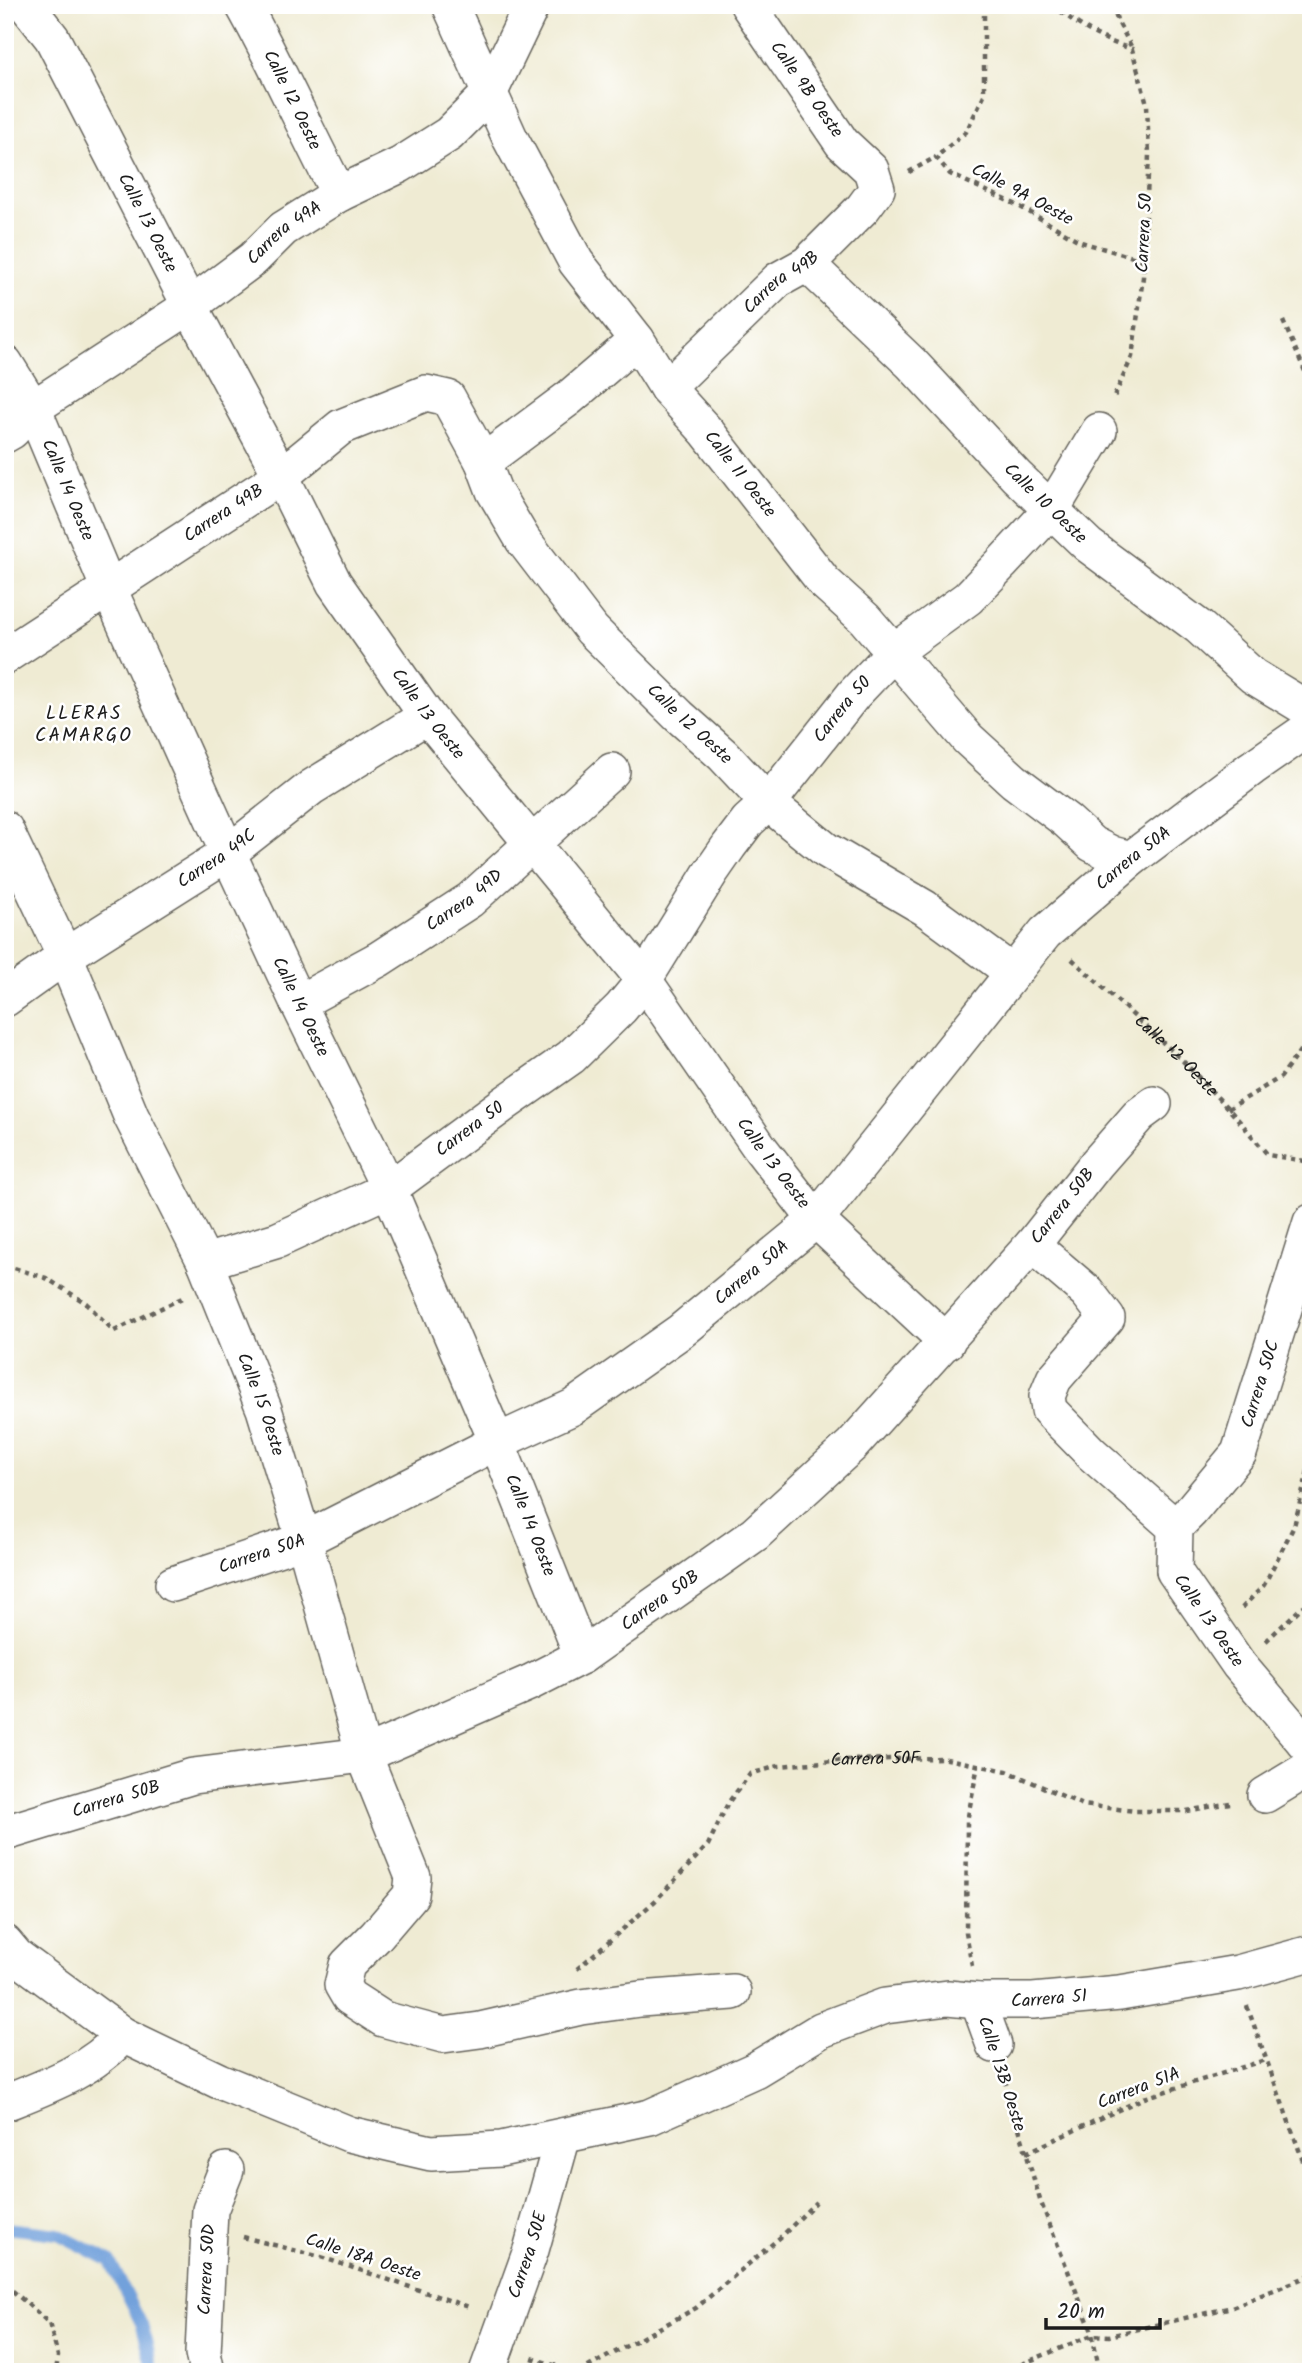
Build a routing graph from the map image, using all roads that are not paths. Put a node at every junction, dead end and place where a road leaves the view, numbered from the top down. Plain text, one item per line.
1 (26, 5) edge
2 (243, 5) edge
3 (450, 5) edge
4 (532, 5) edge
5 (748, 5) edge
6 (489, 94) junction
7 (871, 170) joint
8 (339, 194) junction
9 (807, 264) junction
10 (190, 306) junction
11 (637, 340) junction
12 (5, 363) edge
13 (667, 388) junction
14 (448, 398) joint
15 (33, 408) junction
16 (1099, 431) road end
17 (5, 435) edge
18 (483, 462) junction
19 (281, 476) junction
20 (1052, 509) junction
21 (109, 589) junction
22 (894, 652) junction
23 (5, 656) edge
24 (1311, 712) edge
25 (427, 716) junction
26 (1311, 727) edge
27 (612, 771) dead end
28 (768, 803) junction
29 (5, 829) edge
30 (532, 846) junction
31 (228, 853) junction
32 (1131, 859) junction
33 (65, 956) junction
34 (1012, 972) junction
35 (645, 980) junction
36 (5, 999) edge
37 (298, 1003) junction
38 (1154, 1104) dead end
39 (389, 1189) junction
40 (816, 1220) junction
41 (1311, 1222) edge
42 (1032, 1245) junction
43 (208, 1272) junction
44 (947, 1342) junction
45 (497, 1443) junction
46 (1175, 1527) junction
47 (304, 1540) junction
48 (173, 1584) dead end
49 (582, 1656) junction
50 (1311, 1750) edge
51 (364, 1755) junction
52 (1311, 1767) edge
53 (1265, 1795) road end
54 (5, 1833) edge
55 (5, 1943) edge
56 (1311, 1953) edge
57 (733, 1992) dead end
58 (978, 2001) junction
59 (124, 2035) junction
60 (994, 2045) road end
61 (5, 2103) edge
62 (563, 2136) junction
63 (226, 2170) dead end
64 (496, 2346) edge
65 (207, 2372) edge

1 - 10 street, Calle 13 Oeste
2 - 8 street, Calle 12 Oeste
3 - 6 street, Calle 11 Oeste
4 - 6 street, Carrera 49A
5 - 7 street, Calle 9B Oeste
6 - 8 street, Carrera 49A
6 - 11 street, Calle 11 Oeste
7 - 9 street, Carrera 49B
8 - 10 street, Carrera 49A
9 - 13 street, Carrera 49B
9 - 20 street, Calle 10 Oeste
10 - 15 street, Carrera 49A
10 - 19 street, Calle 13 Oeste
11 - 13 street, Calle 11 Oeste
11 - 18 street
12 - 15 street, Calle 14 Oeste
13 - 22 street, Calle 11 Oeste
14 - 18 street, Calle 12 Oeste
14 - 19 street, Carrera 49B
15 - 17 street, Carrera 49A
15 - 21 street, Calle 14 Oeste
16 - 20 street, Carrera 50
18 - 28 street, Calle 12 Oeste
19 - 21 street, Carrera 49B
19 - 25 street, Calle 13 Oeste
20 - 22 street, Carrera 50
20 - 24 street, Calle 10 Oeste
21 - 23 street, Carrera 49B
21 - 31 street, Calle 14 Oeste
22 - 28 street, Carrera 50
22 - 32 street, Calle 11 Oeste
25 - 30 street, Calle 13 Oeste
25 - 31 street, Carrera 49C
26 - 32 street, Carrera 50A
27 - 30 street, Carrera 49D
28 - 34 street, Calle 12 Oeste
28 - 35 street, Carrera 50
29 - 33 street, Calle 15 Oeste
30 - 35 street, Calle 13 Oeste
30 - 37 street, Carrera 49D
31 - 33 street, Carrera 49C
31 - 37 street, Calle 14 Oeste
32 - 34 street, Carrera 50A
33 - 36 street, Carrera 49C
33 - 43 street, Calle 15 Oeste
34 - 40 street, Carrera 50A
35 - 39 street, Carrera 50
35 - 40 street, Calle 13 Oeste
37 - 39 street, Calle 14 Oeste
38 - 42 street, Carrera 50B
39 - 43 street, Carrera 50
39 - 45 street, Calle 14 Oeste
40 - 44 street, Calle 13 Oeste
40 - 45 street, Carrera 50A
41 - 46 street, Carrera 50C
42 - 44 street, Carrera 50B
42 - 46 street
43 - 47 street, Calle 15 Oeste
44 - 49 street, Carrera 50B
45 - 47 street, Carrera 50A
45 - 49 street, Calle 14 Oeste
46 - 50 street, Calle 13 Oeste
47 - 48 street, Carrera 50A
47 - 51 street, Calle 15 Oeste
49 - 51 street, Carrera 50B
51 - 54 street, Carrera 50B
51 - 57 street, Calle 15 Oeste
52 - 53 street
55 - 59 street, Carrera 51
56 - 58 street, Carrera 51
58 - 60 street, Calle 13B Oeste
58 - 62 street, Carrera 51
59 - 61 street
59 - 62 street, Carrera 51
62 - 64 street, Carrera 50E
63 - 65 street, Carrera 50D

